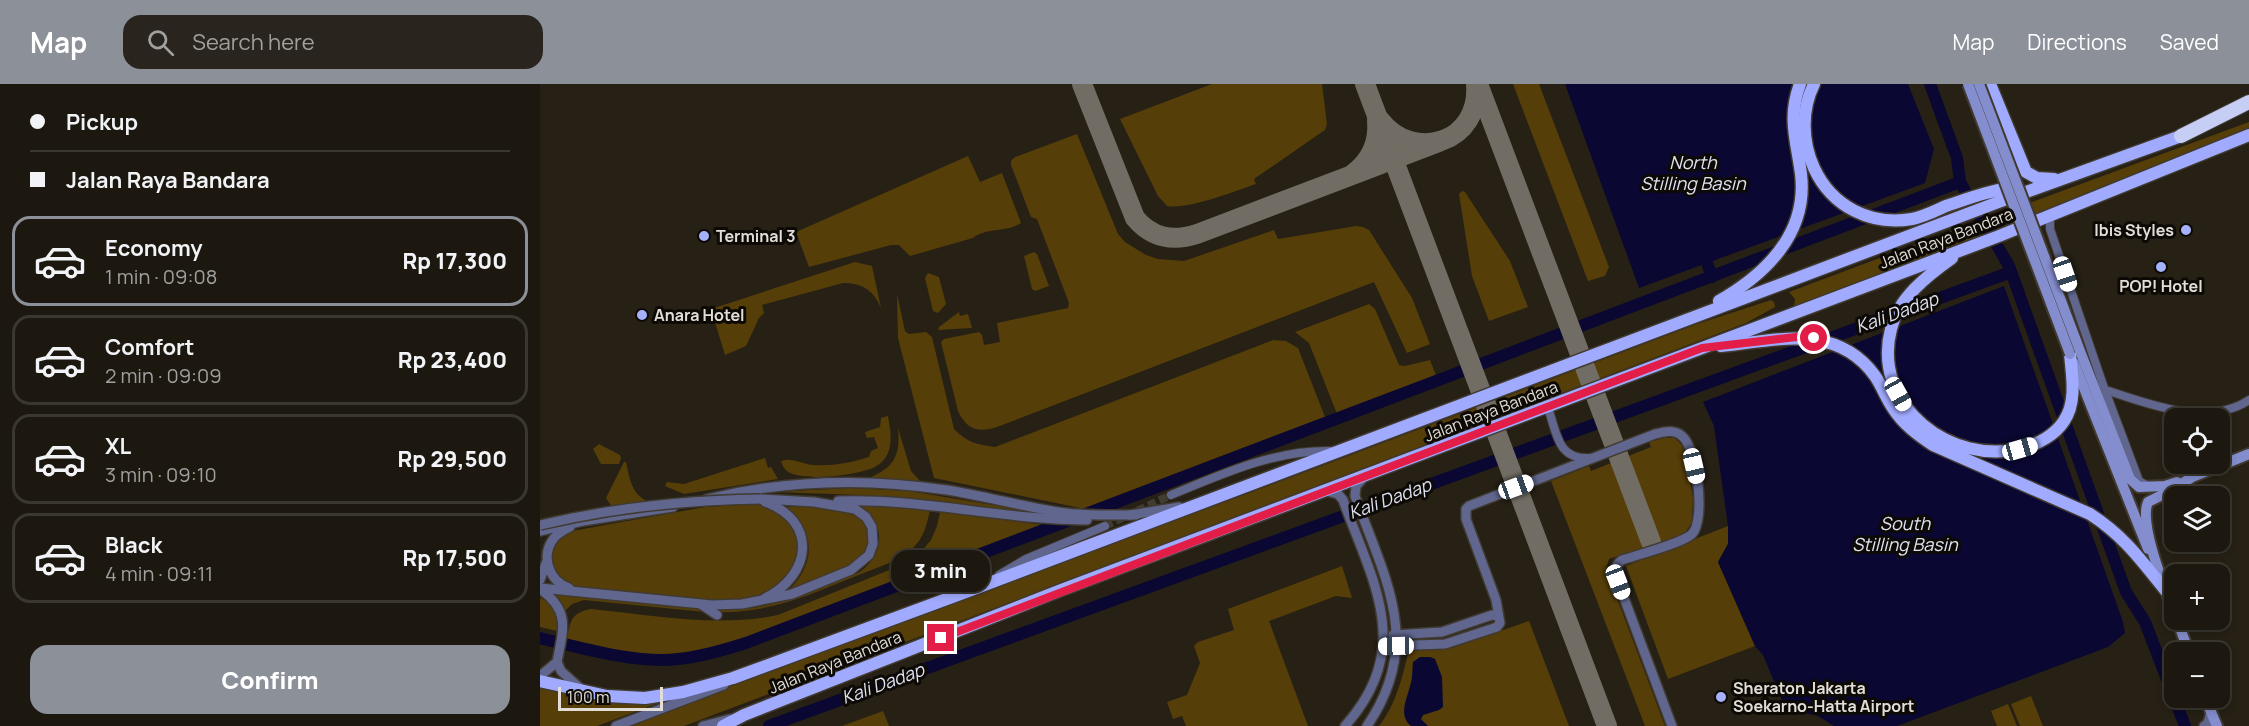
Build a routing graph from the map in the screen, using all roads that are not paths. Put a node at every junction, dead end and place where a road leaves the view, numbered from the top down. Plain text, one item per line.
1 (1800, 84) edge
2 (1814, 84) edge
3 (1968, 84) edge
4 (1979, 84) edge
5 (1990, 84) edge
6 (2249, 102) edge
7 (2249, 112) edge
8 (2249, 135) edge
9 (2181, 136) junction
10 (2061, 179) junction
11 (2042, 186) junction
12 (2050, 216) junction
13 (1973, 246) junction
14 (1690, 318) junction
15 (1702, 348) junction
16 (2075, 353) junction
17 (2109, 391) dead end
18 (2249, 400) edge
19 (1548, 408) junction
20 (1340, 451) junction
21 (2249, 454) edge
22 (1596, 457) junction
23 (2192, 477) junction
24 (1363, 478) junction
25 (2150, 487) junction
26 (1326, 491) junction
27 (1171, 495) tunnel mouth
28 (706, 499) junction
29 (1210, 500) junction
30 (814, 502) junction
31 (1034, 512) junction
32 (583, 521) junction
33 (540, 525) edge
34 (1105, 526) tunnel mouth
35 (540, 531) edge
36 (552, 540) junction
37 (540, 546) edge
38 (547, 561) junction
39 (2157, 564) junction
40 (540, 580) edge
41 (2164, 585) edge
42 (2164, 588) edge
43 (540, 589) edge
44 (971, 590) junction
45 (586, 592) junction
46 (756, 602) junction
47 (699, 603) junction
48 (717, 615) dead end
49 (1498, 616) junction
50 (1384, 635) junction
51 (1396, 635) junction
52 (1384, 646) junction
53 (1396, 646) junction
54 (557, 661) junction
55 (540, 678) edge
56 (733, 678) junction
57 (590, 693) junction
58 (2210, 708) edge
59 (2211, 711) junction
60 (744, 715) junction
61 (616, 726) edge
62 (703, 726) edge
63 (723, 726) edge
64 (1345, 726) edge
65 (1367, 726) edge
66 (1672, 726) edge
67 (2204, 726) edge
68 (2217, 726) edge

1 - 14 main road
2 - 11 main road
3 - 16 main road, bridge
4 - 16 main road, bridge
5 - 10 main road
6 - 9 highway
7 - 9 highway
8 - 12 main road, Jalan Raya Bandara
9 - 10 main road, Jalan Raya Bandara
10 - 11 main road, Jalan Raya Bandara
11 - 14 main road, Jalan Raya Bandara
12 - 13 main road, Jalan Raya Bandara
12 - 25 street
13 - 15 main road, Jalan Raya Bandara
13 - 16 main road
14 - 20 main road, Jalan Raya Bandara
15 - 19 main road, Jalan Raya Bandara
15 - 42 main road
16 - 25 main road
16 - 39 main road
17 - 18 street
19 - 22 street
19 - 24 main road, Jalan Raya Bandara
20 - 27 street
20 - 29 main road, Jalan Raya Bandara
21 - 23 main road
22 - 49 street
22 - 66 street
23 - 25 main road
23 - 39 main road
24 - 26 main road, Jalan Raya Bandara
24 - 51 street
26 - 50 street
26 - 60 main road, Jalan Raya Bandara
28 - 31 street
28 - 32 street
28 - 46 street
29 - 31 street
29 - 44 main road, Jalan Raya Bandara
30 - 31 street
30 - 33 street, bridge
30 - 46 street
32 - 35 street
32 - 36 street
34 - 44 street
36 - 37 street
36 - 38 street
38 - 40 street
38 - 45 street
39 - 41 main road
43 - 45 street
43 - 54 street
44 - 56 main road, Jalan Raya Bandara
45 - 47 street
46 - 47 street
47 - 48 street
49 - 51 street
49 - 53 street
50 - 51 street
50 - 52 street
51 - 53 street
52 - 53 street
52 - 64 street
53 - 65 street
54 - 55 street
54 - 57 street
55 - 57 main road, Jalan Raya Bandara
56 - 57 main road, Jalan Raya Bandara
56 - 61 street, Jalan Raya Bandara
58 - 59 main road
59 - 67 street
59 - 68 main road
60 - 62 street, Jalan Raya Bandara
60 - 63 main road, Jalan Raya Bandara

